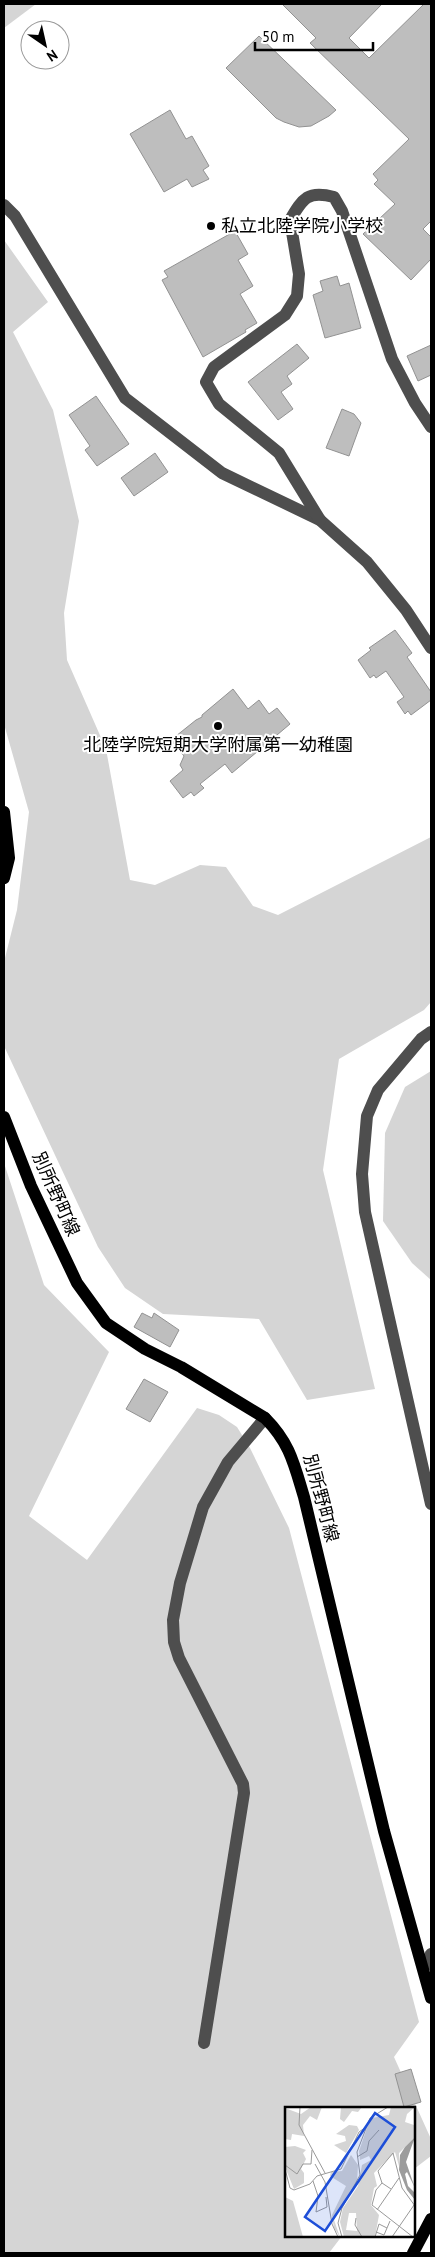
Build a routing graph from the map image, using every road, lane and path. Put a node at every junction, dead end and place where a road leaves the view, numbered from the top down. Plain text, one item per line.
1 (4, 205) edge
2 (431, 427) edge
3 (320, 520) junction
4 (431, 648) edge
5 (4, 812) edge
6 (4, 878) edge
7 (431, 1032) edge
8 (4, 1117) edge
9 (265, 1418) junction
10 (431, 1504) edge
11 (431, 1954) edge
12 (424, 1968) junction
13 (431, 1998) edge
14 (204, 2043) dead end
15 (431, 2219) edge
16 (413, 2253) edge

1 - 3 street
2 - 3 street
3 - 4 street
5 - 6 main road
7 - 10 street
8 - 9 main road, 別所野町線
9 - 12 main road, 別所野町線
9 - 14 street
11 - 12 street
12 - 13 main road, 別所野町線
15 - 16 main road

